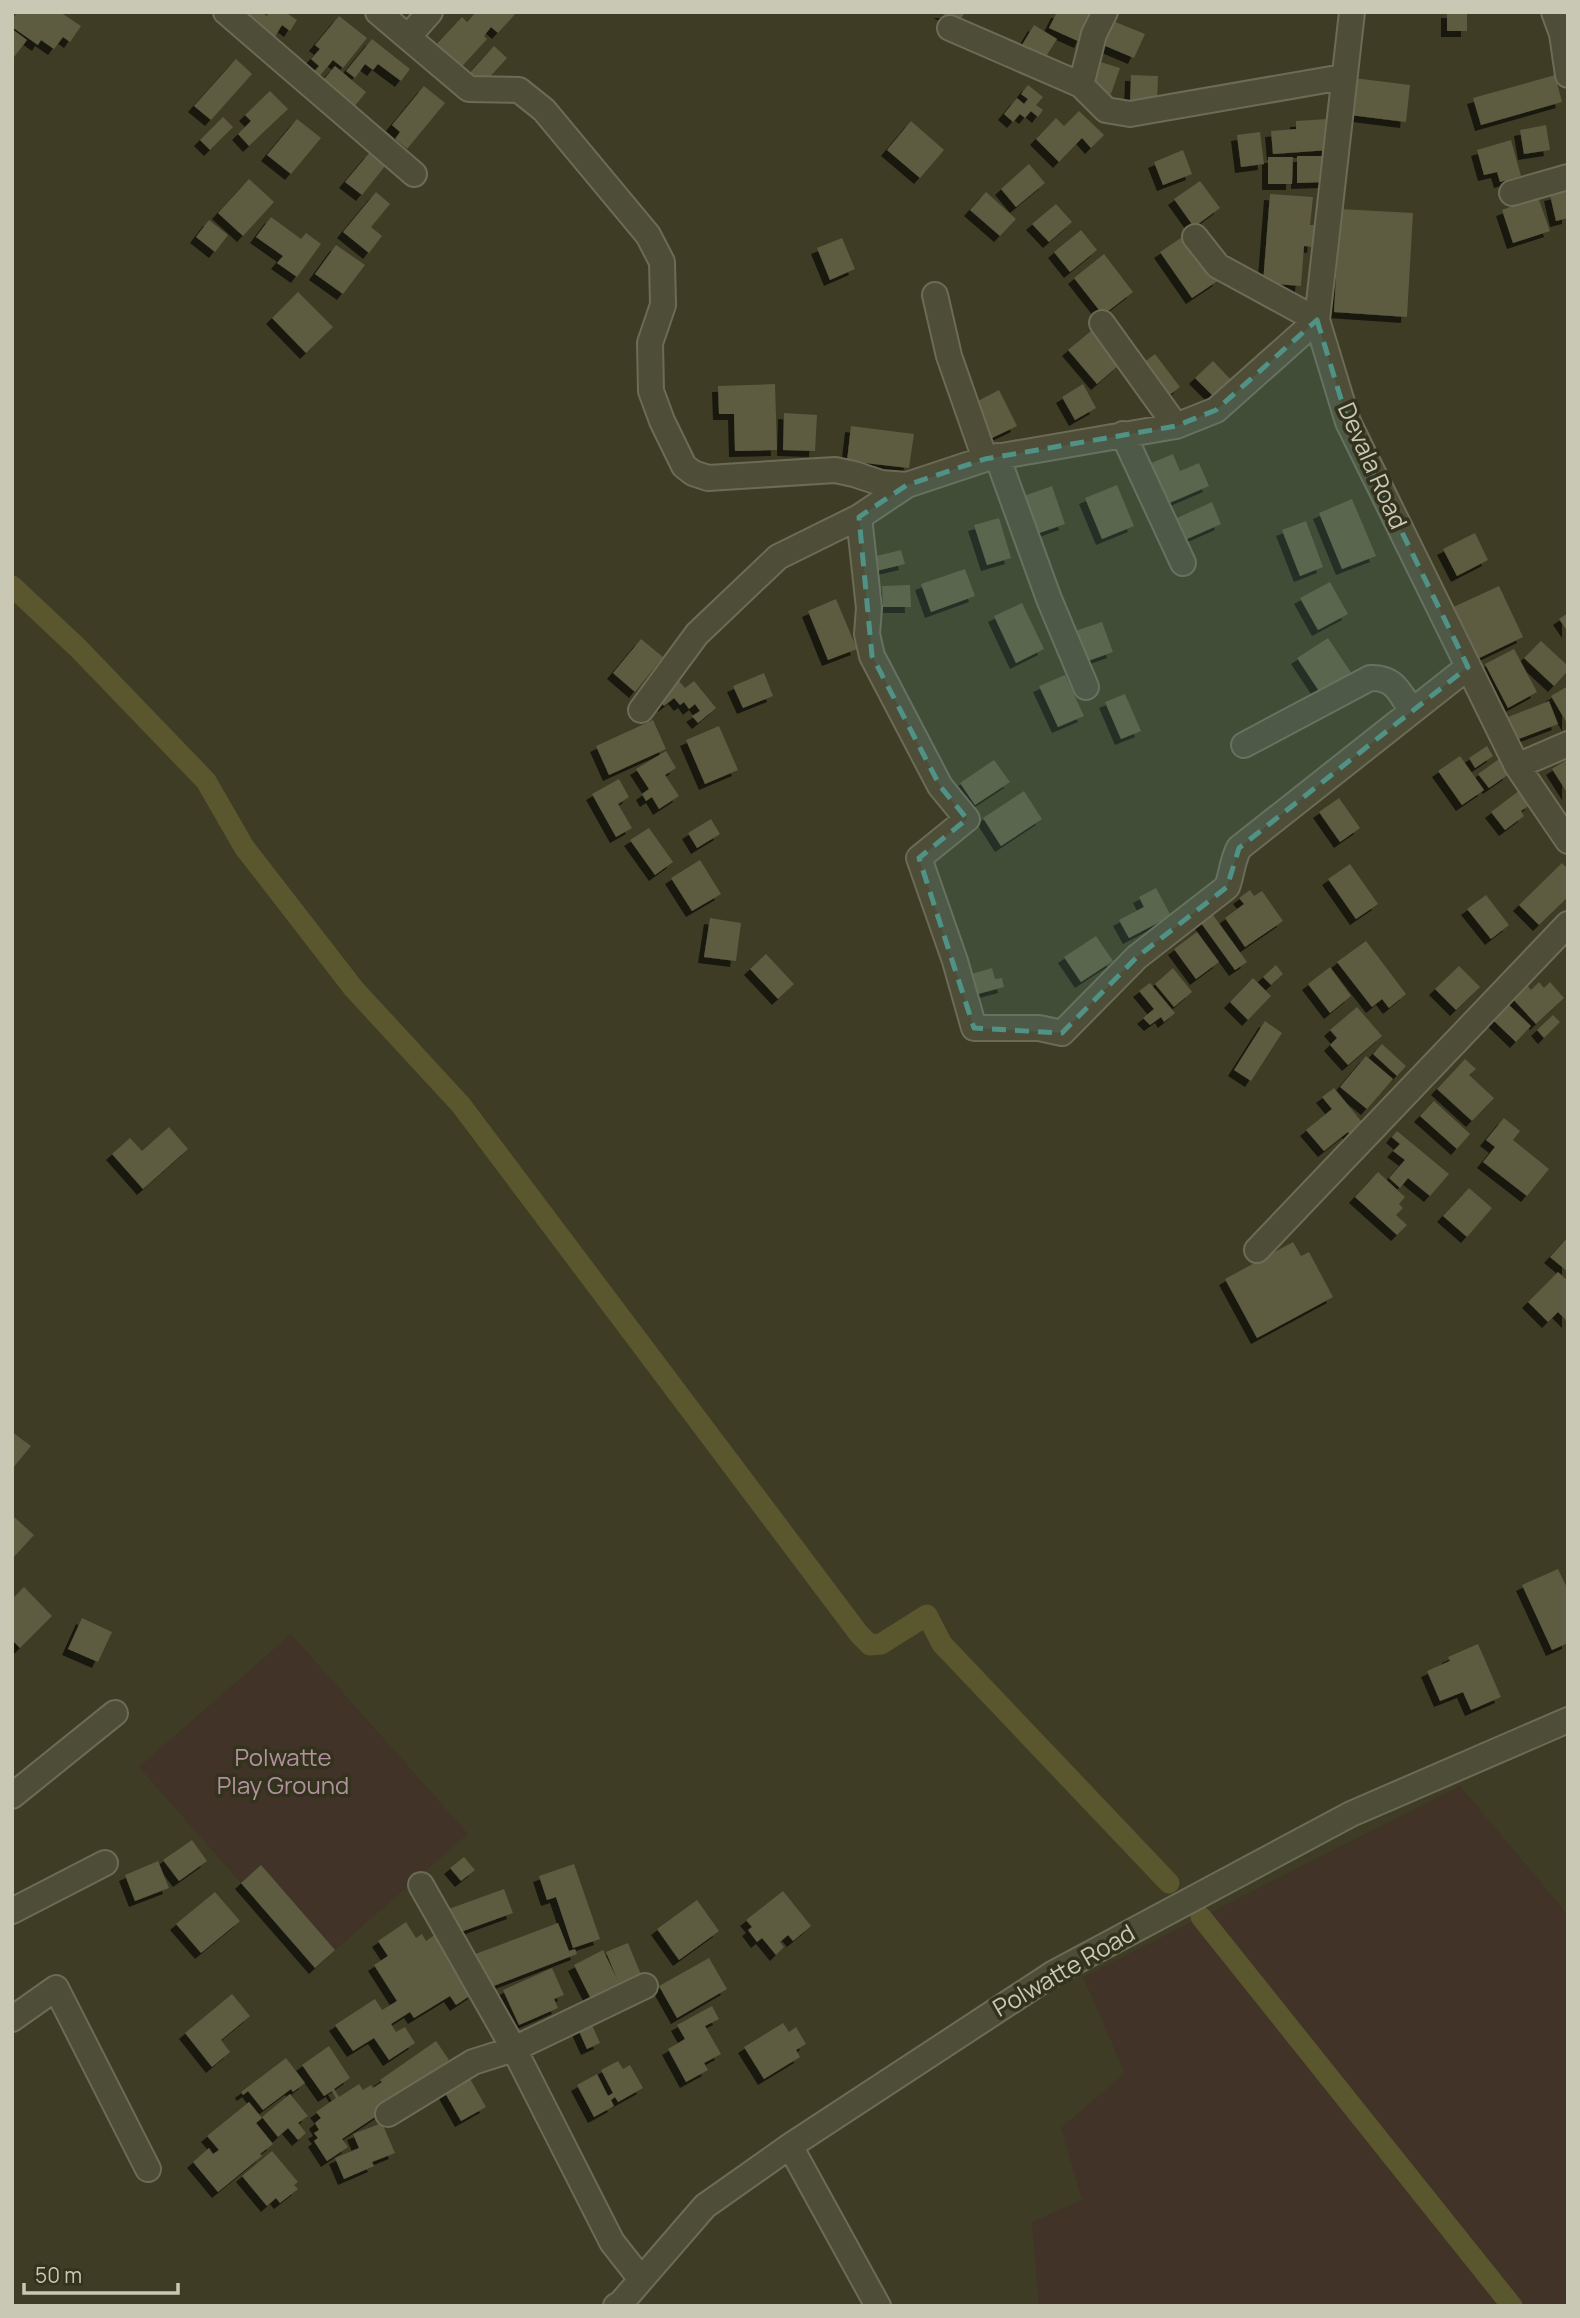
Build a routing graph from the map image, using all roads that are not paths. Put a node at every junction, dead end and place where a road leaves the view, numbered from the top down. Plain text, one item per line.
1 (226, 12) edge
2 (378, 12) edge
3 (430, 12) edge
4 (1105, 12) edge
5 (1352, 12) edge
6 (1554, 12) edge
7 (950, 29) dead end
8 (408, 37) junction
9 (1568, 75) edge
10 (1343, 77) junction
11 (1081, 85) junction
12 (414, 174) dead end
13 (1568, 177) edge
14 (1512, 193) dead end
15 (1195, 237) dead end
16 (935, 295) dead end
17 (1317, 320) junction
18 (1102, 323) dead end
19 (1176, 426) junction
20 (1123, 434) junction
21 (991, 458) junction
22 (907, 485) junction
23 (859, 517) junction
24 (1183, 563) dead end
25 (1468, 667) junction
26 (1086, 687) dead end
27 (641, 710) dead end
28 (1412, 711) junction
29 (1568, 744) edge
30 (1244, 745) dead end
31 (1517, 766) junction
32 (1568, 841) edge
33 (1568, 924) edge
34 (1256, 1250) dead end
35 (115, 1713) dead end
36 (1568, 1720) edge
37 (12, 1796) edge
38 (105, 1863) dead end
39 (421, 1885) dead end
40 (12, 1911) edge
41 (645, 1986) dead end
42 (12, 2019) edge
43 (514, 2049) junction
44 (388, 2114) dead end
45 (790, 2146) junction
46 (148, 2169) dead end
47 (641, 2279) junction
48 (620, 2305) edge
49 (878, 2306) edge

1 - 12 street
2 - 8 street
3 - 8 street
4 - 11 street
5 - 10 street, Devala Road
6 - 9 street
7 - 11 street
8 - 22 street
10 - 11 street
10 - 17 street, Devala Road
13 - 14 street
15 - 17 street
16 - 21 street
17 - 19 street
17 - 25 street, Devala Road
18 - 19 street
19 - 20 street
20 - 21 street
20 - 24 street
21 - 22 street
21 - 26 street
22 - 23 street
23 - 27 street
23 - 28 street
25 - 28 street
25 - 31 street, Devala Road
28 - 30 street
29 - 31 street
31 - 32 street, Devala Road
33 - 34 street
35 - 37 street
36 - 45 street, Polwatte Road
38 - 40 street
39 - 43 street
41 - 43 street
42 - 46 street
43 - 44 street
43 - 47 street
45 - 47 street, Polwatte Road
45 - 49 street
47 - 48 street, Polwatte Road

